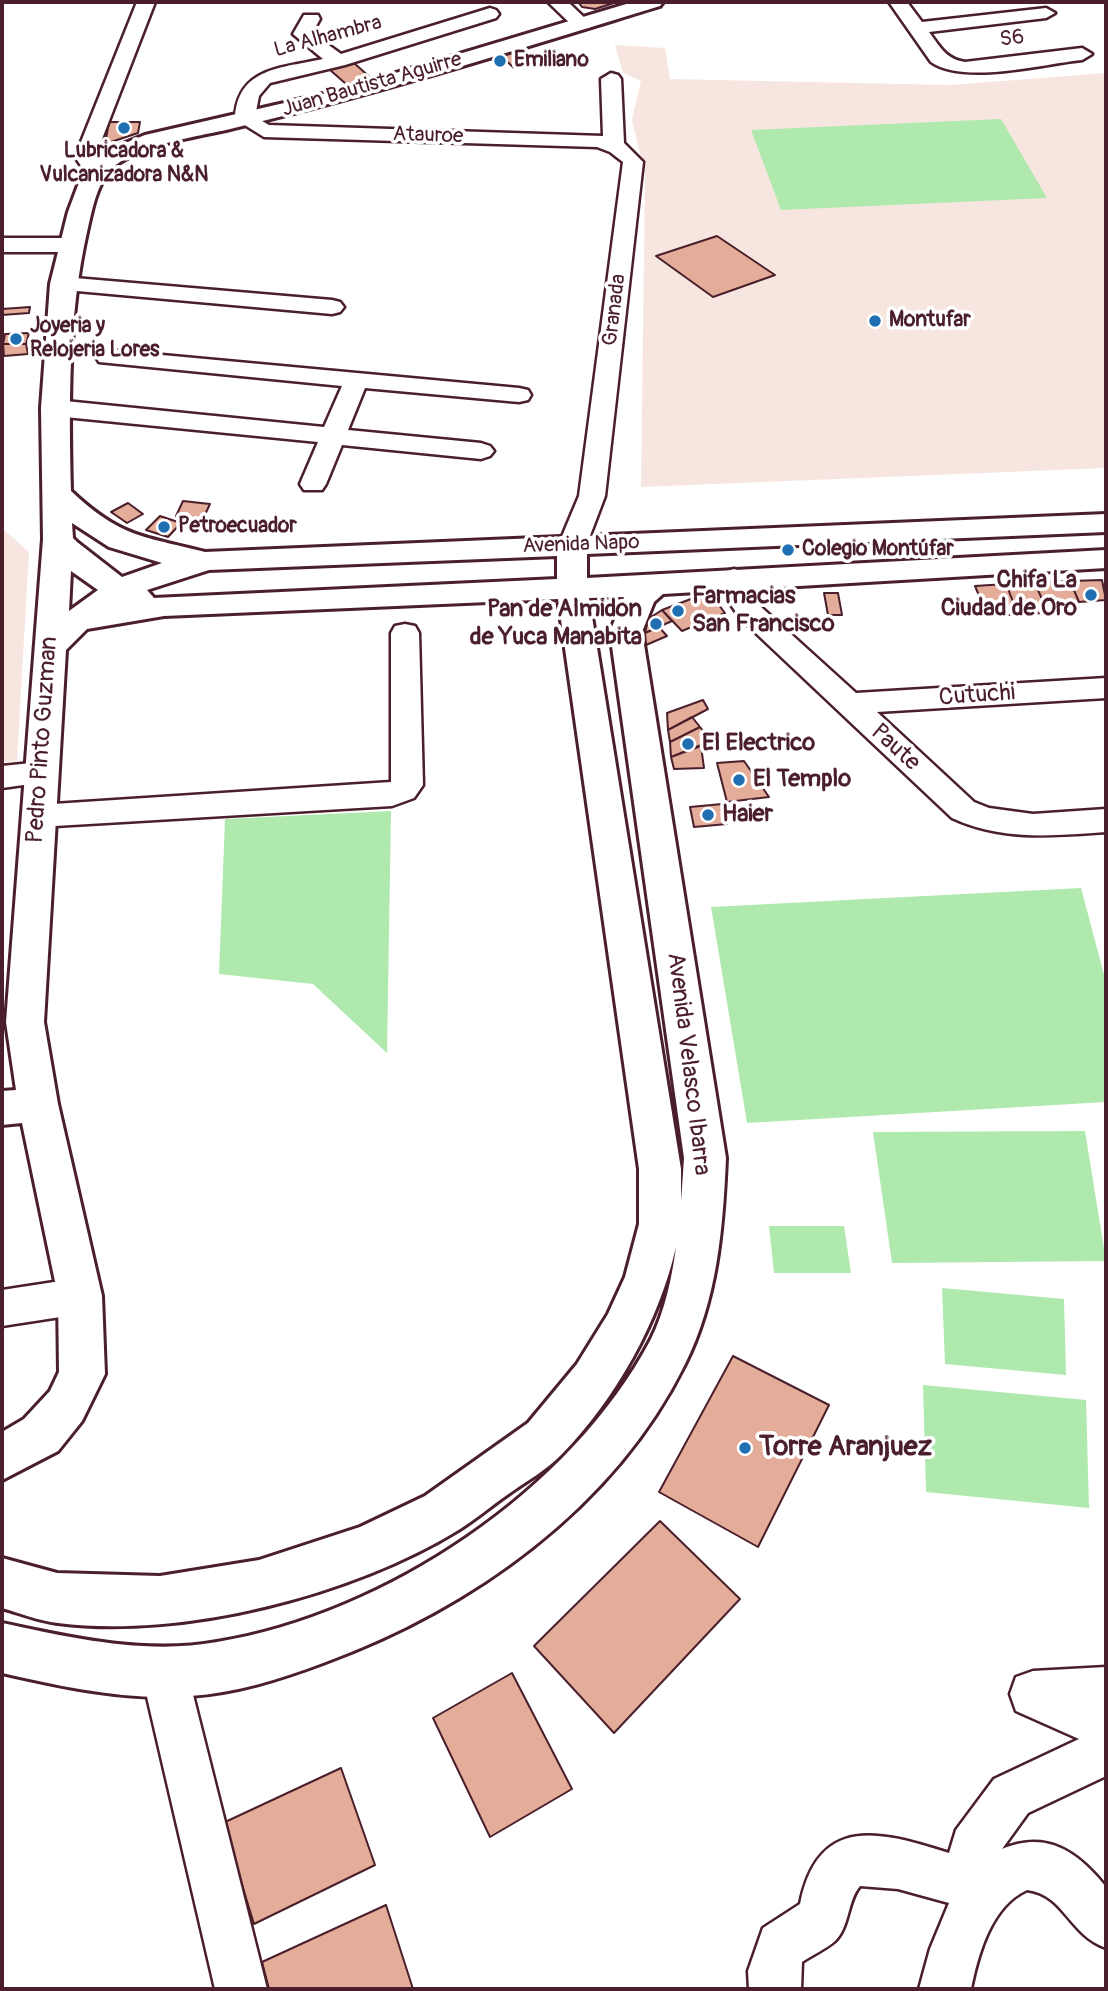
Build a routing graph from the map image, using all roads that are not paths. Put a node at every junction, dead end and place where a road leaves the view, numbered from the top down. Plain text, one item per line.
1 (146, 2) edge
2 (557, 2) edge
3 (653, 2) edge
4 (898, 2) edge
5 (1046, 13) dead end
6 (490, 14) dead end
7 (311, 19) dead end
8 (582, 23) junction
9 (919, 28) junction
10 (1082, 54) dead end
11 (338, 61) junction
12 (611, 79) dead end
13 (245, 119) junction
14 (614, 145) junction
15 (95, 172) junction
16 (2, 245) edge
17 (72, 245) junction
18 (63, 284) junction
19 (332, 307) dead end
20 (108, 357) dead end
21 (356, 381) junction
22 (519, 394) dead end
23 (55, 408) junction
24 (332, 436) junction
25 (481, 451) dead end
26 (313, 484) dead end
27 (58, 494) junction
28 (1106, 523) edge
29 (58, 539) junction
30 (572, 546) junction
31 (366, 552) junction
32 (1106, 559) edge
33 (209, 561) junction
34 (734, 578) junction
35 (654, 585) junction
36 (572, 588) junction
37 (118, 589) junction
38 (368, 597) junction
39 (164, 606) junction
40 (405, 633) dead end
41 (61, 637) junction
42 (1106, 688) edge
43 (847, 704) junction
44 (41, 773) junction
45 (2, 777) edge
46 (38, 816) junction
47 (1106, 821) edge
48 (20, 1106) edge
49 (80, 1296) junction
50 (2, 1308) edge
51 (2, 1457) edge
52 (2, 1583) edge
53 (2, 1648) edge
54 (164, 1671) junction
55 (1106, 1690) edge
56 (1106, 1727) edge
57 (1106, 1751) edge
58 (983, 1891) junction
59 (1106, 1923) edge
60 (241, 1989) edge
61 (775, 1989) edge
62 (944, 1989) edge

1 - 15 street, Pedro Pinto Guzman
2 - 8 street
3 - 8 main road, Juan Bautista Aguirre
4 - 9 street
5 - 9 street
6 - 11 street, La Alhambra
7 - 11 street
8 - 13 main road, Juan Bautista Aguirre
9 - 10 street, S6
11 - 13 street, La Alhambra
12 - 14 street
13 - 14 street, Atauroe
13 - 15 main road, Juan Bautista Aguirre
14 - 30 street, Granada
15 - 17 main road, Pedro Pinto Guzman
16 - 17 street
17 - 18 main road, Pedro Pinto Guzman
18 - 19 street
18 - 23 main road, Pedro Pinto Guzman
20 - 21 street
21 - 22 street
21 - 24 street
23 - 24 street
23 - 27 main road, Pedro Pinto Guzman
24 - 25 street
24 - 26 street
27 - 29 main road, Pedro Pinto Guzman
27 - 33 main road
28 - 30 main road, Avenida Napo
29 - 37 main road
29 - 41 main road, Pedro Pinto Guzman
30 - 31 main road, Avenida Napo
30 - 36 main road, Avenida Velasco Ibarra
31 - 33 main road, Avenida Napo
31 - 38 main road
32 - 34 main road, Avenida Napo
33 - 37 main road, Avenida Napo
34 - 35 main road, Avenida Napo
34 - 43 street, Paute
35 - 36 main road, Avenida Napo
35 - 54 main road, Avenida Velasco Ibarra
36 - 38 main road, Avenida Napo
36 - 52 main road, Avenida Velasco Ibarra
37 - 39 main road
37 - 41 main road, Avenida Napo
38 - 39 main road, Avenida Napo
39 - 41 main road, Avenida Napo
40 - 46 street
41 - 44 main road, Pedro Pinto Guzman
42 - 43 street, Cutuchi
43 - 47 street, Paute
44 - 45 street
44 - 46 main road, Pedro Pinto Guzman
46 - 48 main road, Pedro Pinto Guzman
48 - 49 main road, Pedro Pinto Guzman
49 - 50 street
49 - 51 main road, Pedro Pinto Guzman
53 - 54 main road, Avenida Velasco Ibarra
54 - 60 street
55 - 56 street
57 - 58 street
58 - 59 street
58 - 61 street
58 - 62 street

